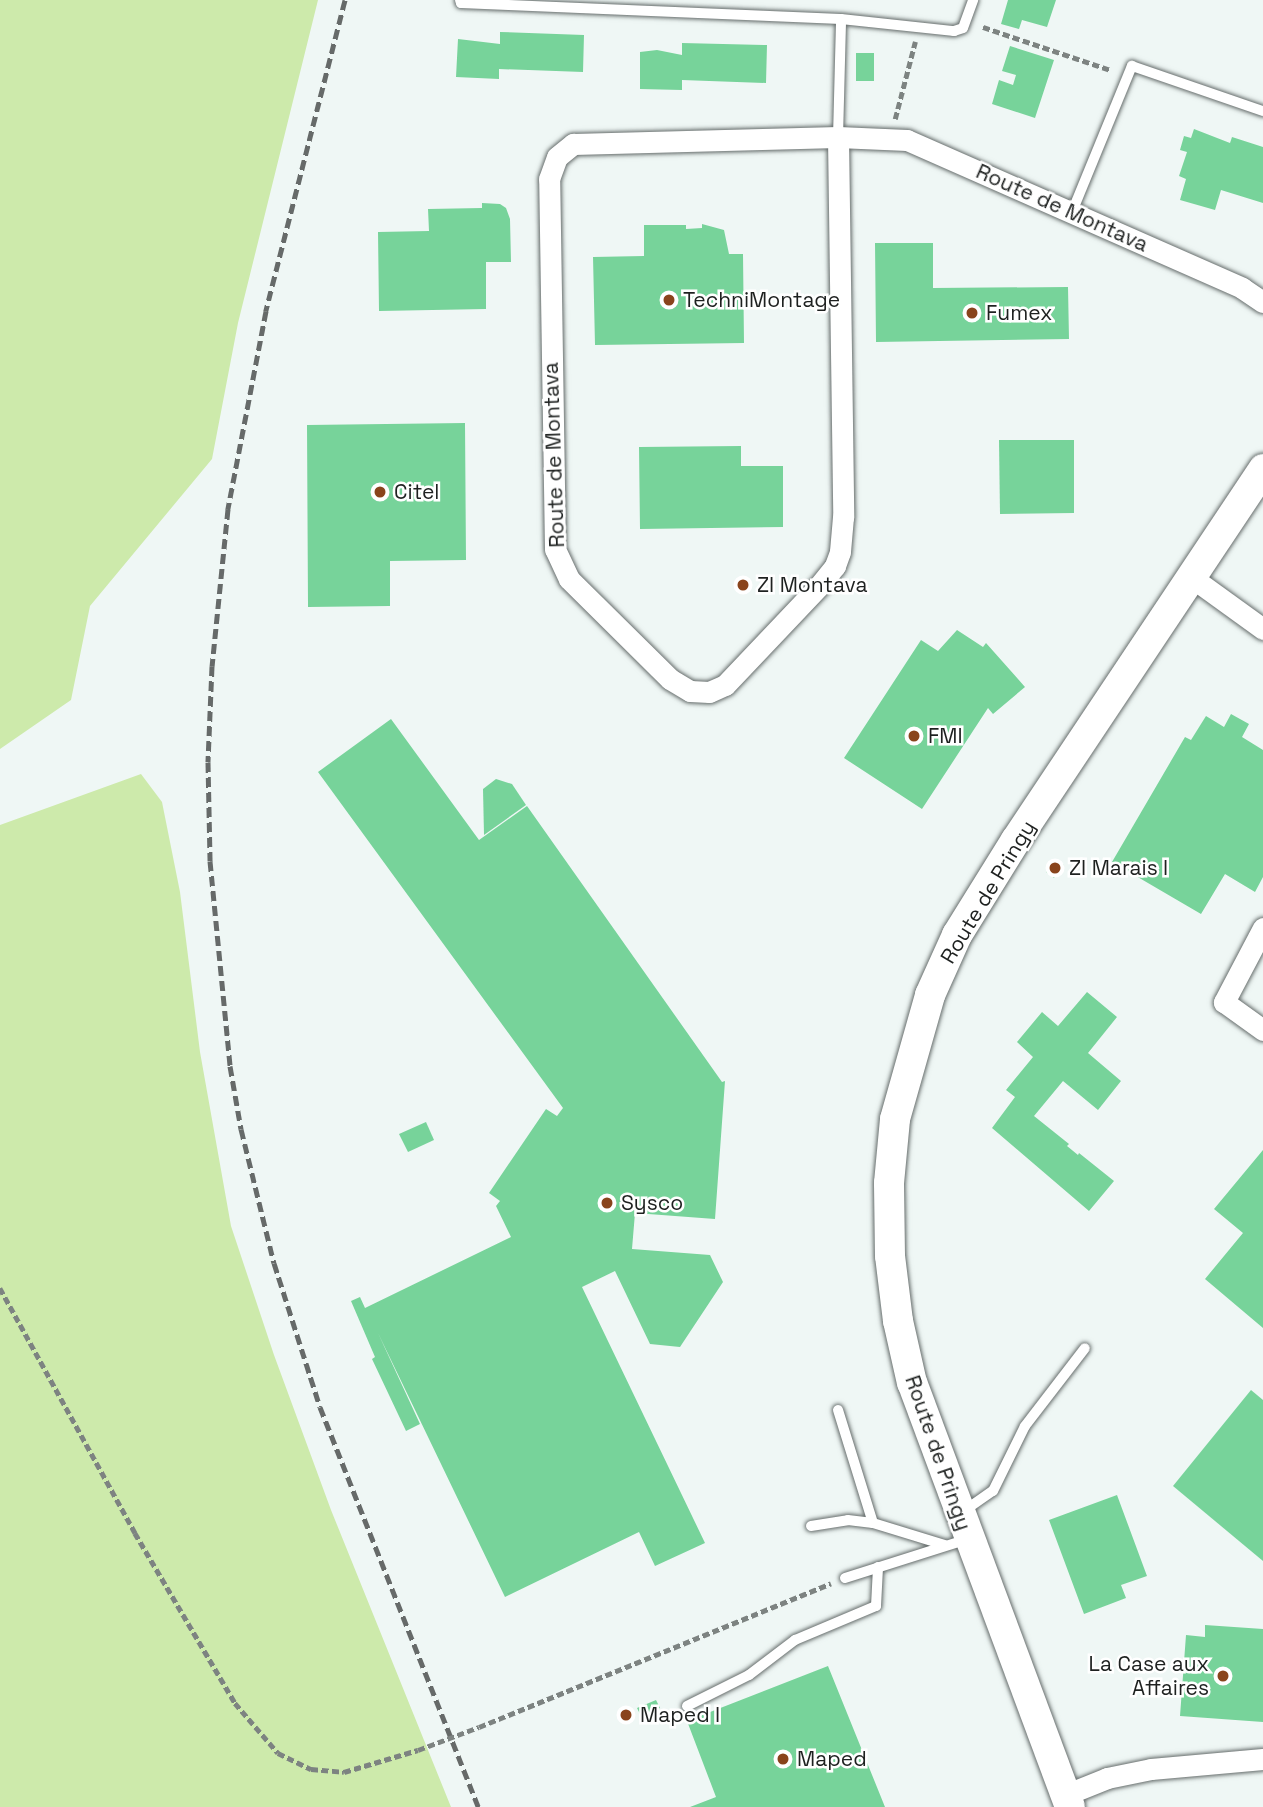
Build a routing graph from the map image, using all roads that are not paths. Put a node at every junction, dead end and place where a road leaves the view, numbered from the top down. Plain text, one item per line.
1 (460, 0) edge
2 (974, 0) edge
3 (635, 5) edge
4 (841, 19) junction
5 (1263, 111) edge
6 (838, 137) junction
7 (1072, 212) junction
8 (1252, 288) edge
9 (1263, 302) edge
10 (1263, 469) edge
11 (1191, 577) junction
12 (1263, 629) edge
13 (1263, 928) edge
14 (1263, 1030) edge
15 (1085, 1348) dead end
16 (838, 1410) dead end
17 (873, 1523) junction
18 (811, 1526) dead end
19 (957, 1533) junction
20 (878, 1567) junction
21 (845, 1578) road end
22 (687, 1706) dead end
23 (1263, 1759) edge
24 (1068, 1801) edge

1 - 3 lane
2 - 4 lane
3 - 4 lane
4 - 6 lane
5 - 7 lane
6 - 6 street, Route de Montava
6 - 7 street, Route de Montava
7 - 8 street, Route de Montava
8 - 9 street, Route de Montava
10 - 11 street, Route de Pringy
11 - 12 street
11 - 19 street, Route de Pringy
13 - 14 street
15 - 19 lane
16 - 17 lane
17 - 18 lane
17 - 19 lane
19 - 20 lane
19 - 24 street, Route de Pringy
20 - 21 lane
20 - 22 lane
23 - 24 street

